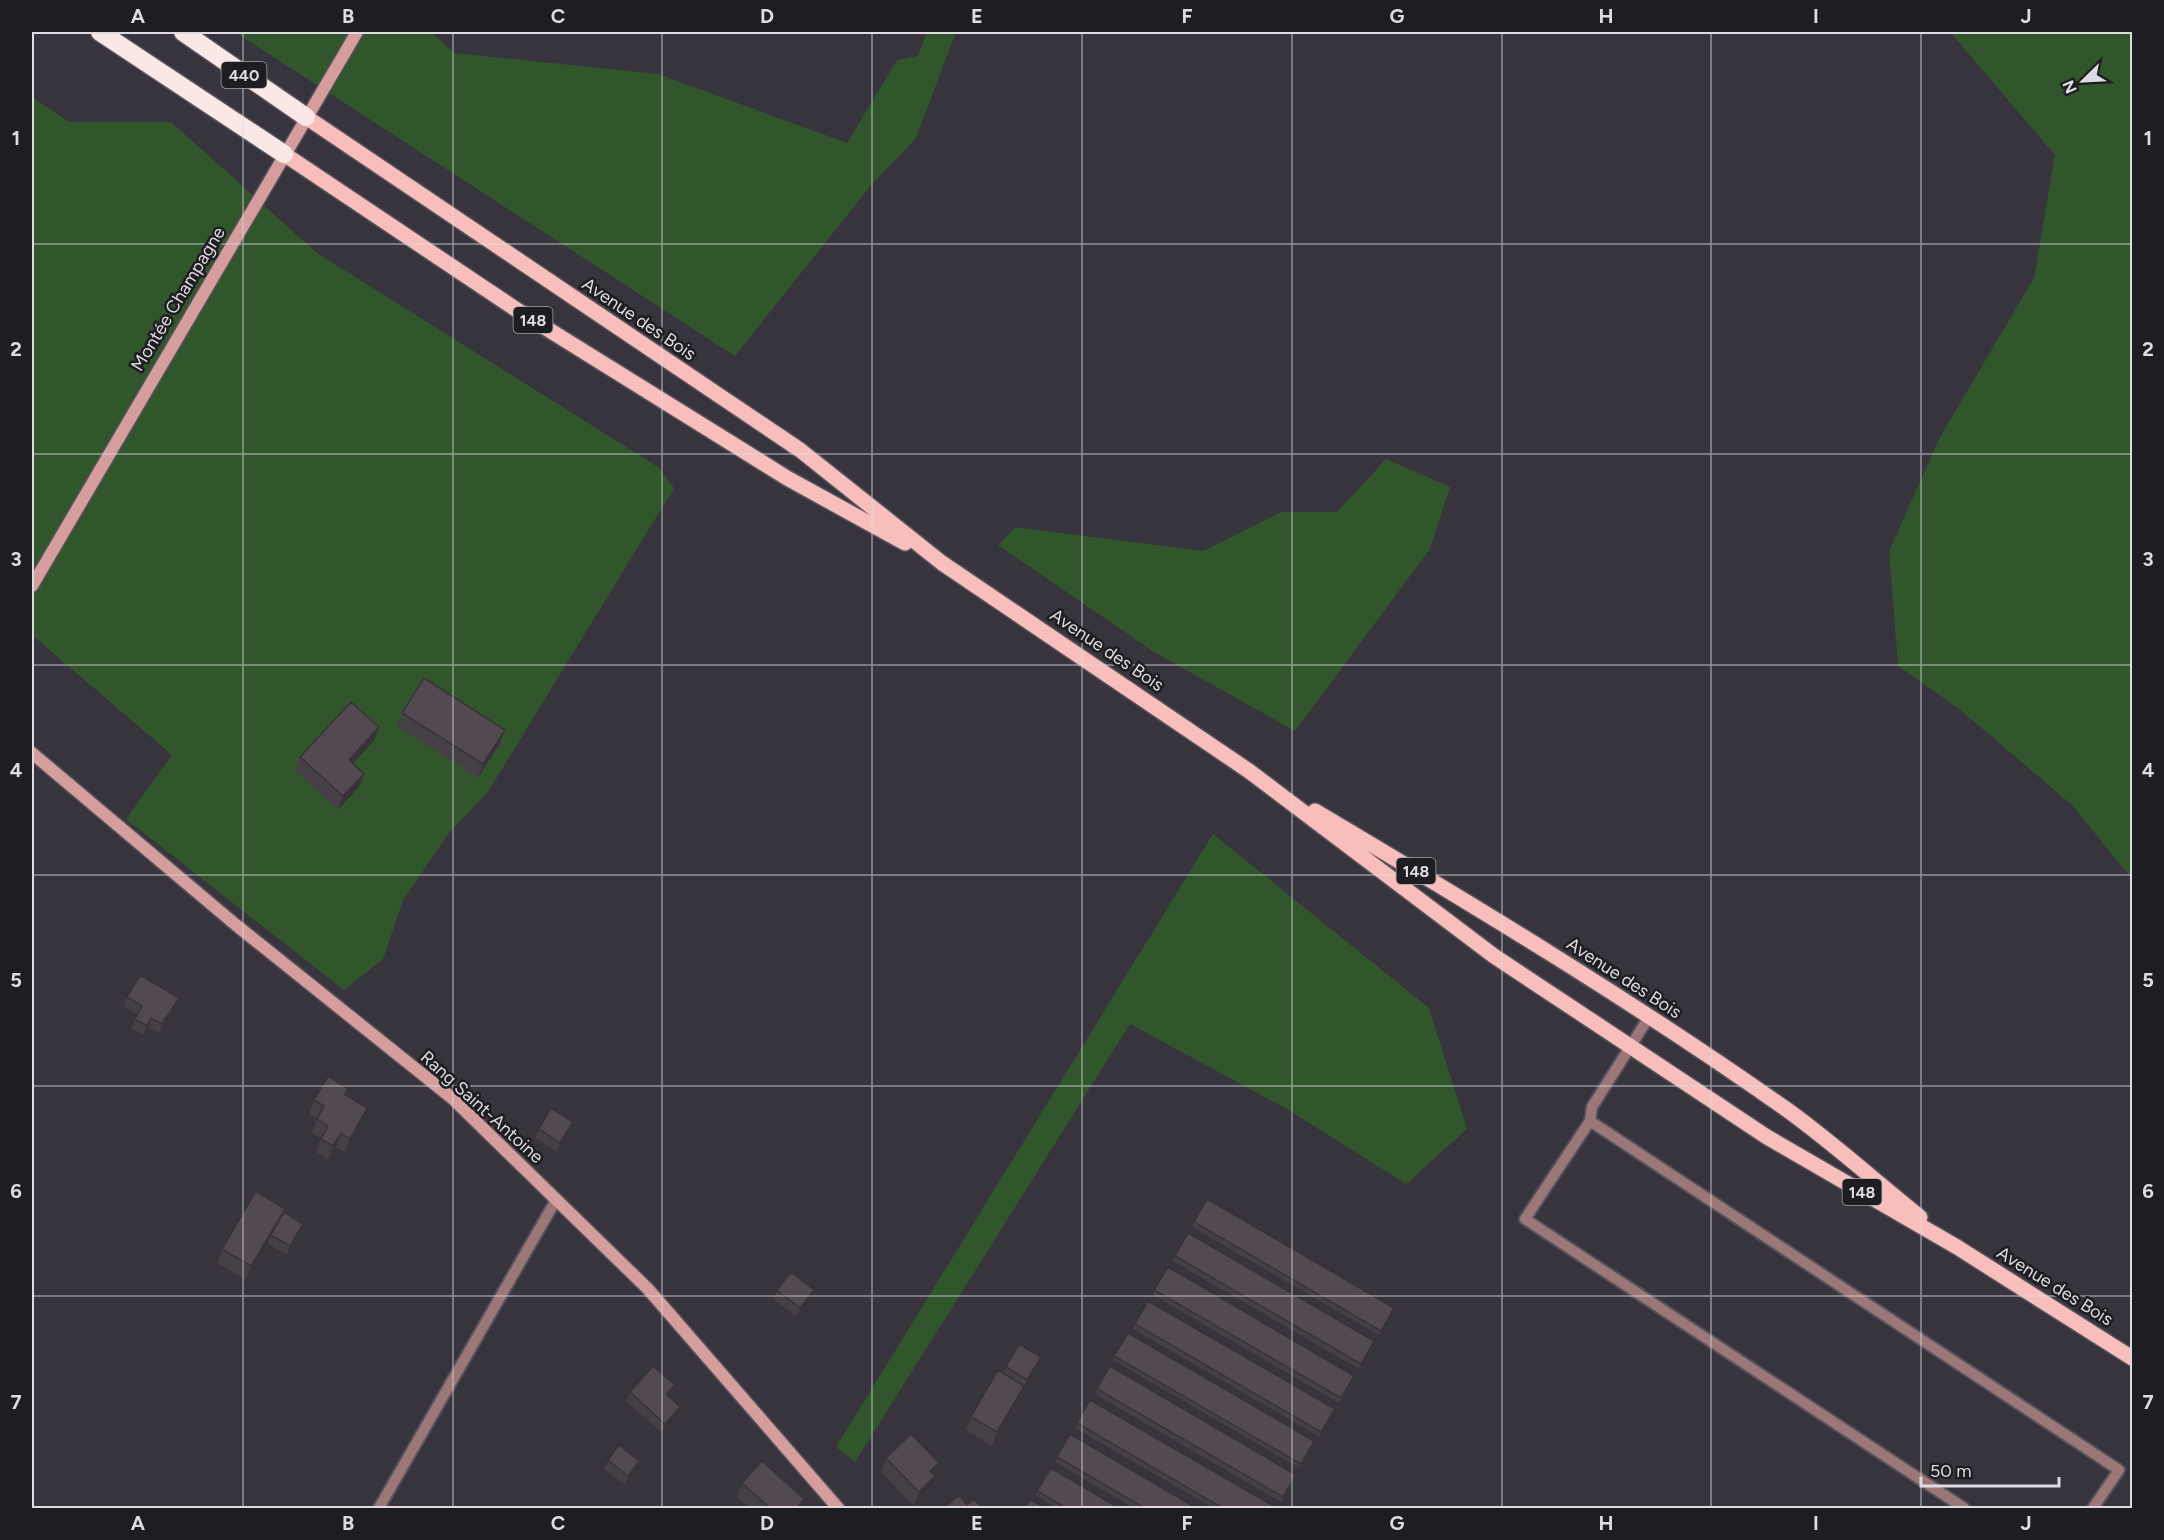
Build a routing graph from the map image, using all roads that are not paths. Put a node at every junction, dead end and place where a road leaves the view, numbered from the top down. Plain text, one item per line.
1 (100, 32) edge
2 (183, 32) edge
3 (357, 32) edge
4 (306, 117) junction
5 (284, 154) junction
6 (942, 563) junction
7 (32, 586) edge
8 (32, 753) edge
9 (1249, 771) junction
10 (1648, 1017) junction
11 (1630, 1046) junction
12 (1590, 1121) junction
13 (556, 1200) junction
14 (1957, 1247) junction
15 (2133, 1358) edge
16 (379, 1509) edge
17 (838, 1509) edge
18 (1964, 1509) edge
19 (2093, 1509) edge

1 - 5 highway, 440
2 - 4 highway, 440
3 - 4 street, Montée Champagne
4 - 5 street, Montée Champagne
4 - 6 main road, Avenue des Bois / 148
5 - 6 main road, Avenue des Bois / 148
5 - 7 street, Montée Champagne
6 - 9 main road, Avenue des Bois / 148
8 - 13 street, Rang Saint-Antoine
9 - 10 main road, Avenue des Bois / 148
9 - 11 main road, Avenue des Bois / 148
10 - 11 lane
10 - 14 main road, Avenue des Bois / 148
11 - 12 lane
11 - 14 main road, Avenue des Bois / 148
12 - 18 lane
12 - 19 lane
13 - 16 lane
13 - 17 street, Rang Saint-Antoine
14 - 15 main road, Avenue des Bois / 148

